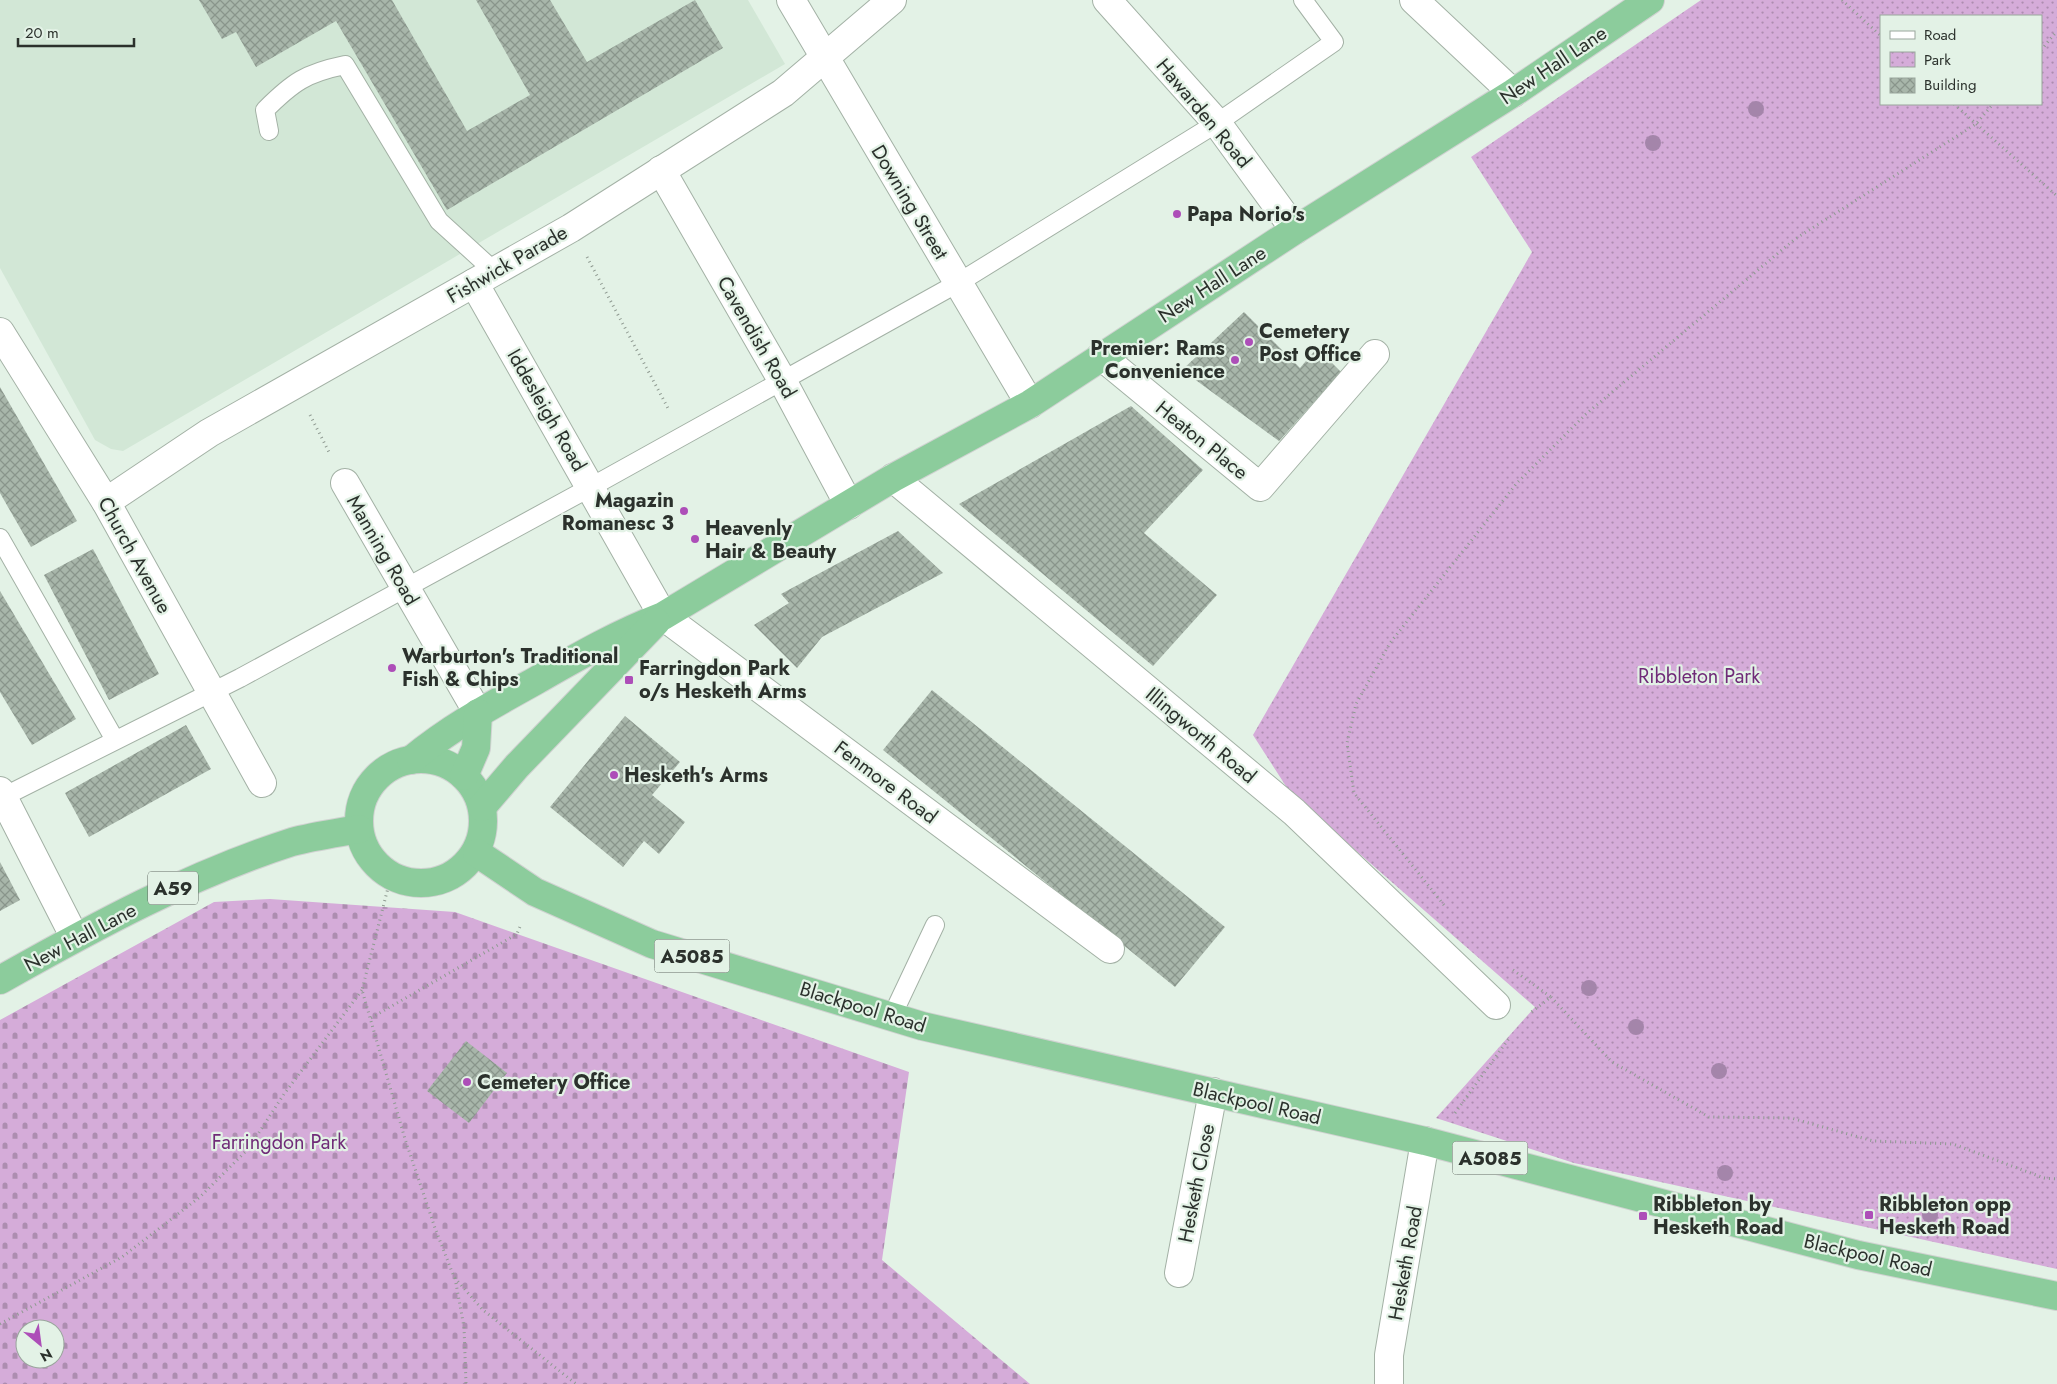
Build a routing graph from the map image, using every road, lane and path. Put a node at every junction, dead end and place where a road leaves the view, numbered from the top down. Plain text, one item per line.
1 (791, 0) edge
2 (892, 0) edge
3 (1107, 0) edge
4 (1303, 0) edge
5 (1414, 0) edge
6 (1650, 0) edge
7 (1842, 0) edge
8 (2057, 32) edge
9 (1880, 35) edge
10 (2042, 49) edge
11 (824, 58) junction
12 (1513, 93) junction
13 (1955, 105) edge
14 (1992, 105) edge
15 (1217, 123) junction
16 (1976, 124) junction
17 (270, 131) dead end
18 (661, 170) junction
19 (2057, 196) edge
20 (571, 228) junction
21 (1295, 230) junction
22 (484, 277) junction
23 (958, 283) junction
24 (5, 349) edge
25 (1375, 354) dead end
26 (1101, 356) junction
27 (782, 380) junction
28 (294, 384) junction
29 (1030, 404) junction
30 (683, 436) junction
31 (893, 478) junction
32 (345, 483) joint
33 (591, 487) junction
34 (106, 502) junction
35 (849, 505) junction
36 (0, 538) edge
37 (405, 588) junction
38 (662, 616) junction
39 (210, 692) junction
40 (478, 713) junction
41 (115, 740) junction
42 (411, 760) junction
43 (464, 776) junction
44 (262, 783) dead end
45 (1, 794) edge
46 (482, 807) junction
47 (359, 829) junction
48 (477, 853) junction
49 (391, 876) junction
50 (535, 892) junction
51 (1449, 913) dead end
52 (935, 926) dead end
53 (74, 938) junction
54 (1110, 949) dead end
55 (1505, 965) dead end
56 (0, 980) edge
57 (362, 990) junction
58 (1551, 997) junction
59 (1496, 1005) dead end
60 (892, 1016) junction
61 (370, 1018) junction
62 (1524, 1020) dead end
63 (1512, 1034) dead end
64 (1213, 1092) junction
65 (1454, 1114) dead end
66 (1425, 1141) junction
67 (2057, 1179) edge
68 (1179, 1273) dead end
69 (454, 1277) junction
70 (2057, 1296) edge
71 (0, 1324) edge
72 (466, 1384) edge
73 (576, 1384) edge
74 (1389, 1384) edge

1 - 11 street, Downing Street
2 - 11 street, Fishwick Parade
3 - 15 street, Hawarden Road
4 - 15 lane
5 - 12 street
6 - 12 highway, New Hall Lane
7 - 9 path
8 - 10 path
11 - 18 street, Fishwick Parade
11 - 23 street, Downing Street
12 - 21 highway, New Hall Lane
13 - 16 path
14 - 16 path
15 - 21 street, Hawarden Road
15 - 23 lane
16 - 19 path
16 - 51 path
17 - 22 lane
18 - 20 street, Fishwick Parade
18 - 27 street, Cavendish Road
20 - 22 street, Fishwick Parade
20 - 30 path
21 - 26 highway, New Hall Lane
22 - 28 street, Fishwick Parade
22 - 33 street, Iddesleigh Road
23 - 27 lane
23 - 29 street, Downing Street
24 - 34 street, Church Avenue
25 - 26 street, Heaton Place
26 - 29 highway, New Hall Lane
27 - 30 lane
27 - 35 street, Cavendish Road
28 - 32 path, Manning Road
28 - 34 street, Fishwick Parade
29 - 31 highway, New Hall Lane
30 - 33 lane
31 - 35 highway, New Hall Lane
31 - 59 street, Illingworth Road
32 - 37 street, Manning Road
33 - 37 lane
33 - 38 street, Iddesleigh Road
34 - 39 street, Church Avenue
35 - 38 highway, New Hall Lane
36 - 41 lane
37 - 39 lane
37 - 40 street, Manning Road
38 - 40 highway, New Hall Lane
38 - 46 highway, New Hall Lane
38 - 54 street, Fenmore Road
39 - 41 lane
39 - 44 street, Church Avenue
40 - 42 highway, New Hall Lane
40 - 43 highway
41 - 45 lane
42 - 43 highway
42 - 47 highway
43 - 46 highway
45 - 53 street
46 - 48 highway
47 - 49 highway
47 - 53 highway, New Hall Lane / A59
48 - 49 highway
48 - 50 highway, Blackpool Road / A5085
49 - 57 path
50 - 60 highway, Blackpool Road / A5085
50 - 61 path
52 - 60 lane
53 - 56 highway, New Hall Lane / A59
55 - 58 path
57 - 61 path
57 - 71 path
58 - 62 path
58 - 67 path
60 - 64 highway, Blackpool Road / A5085
61 - 69 path
63 - 65 path
64 - 66 highway, Blackpool Road / A5085
64 - 68 street, Hesketh Close
66 - 70 highway, Blackpool Road / A5085
66 - 74 street, Hesketh Road
69 - 72 path
69 - 73 path

